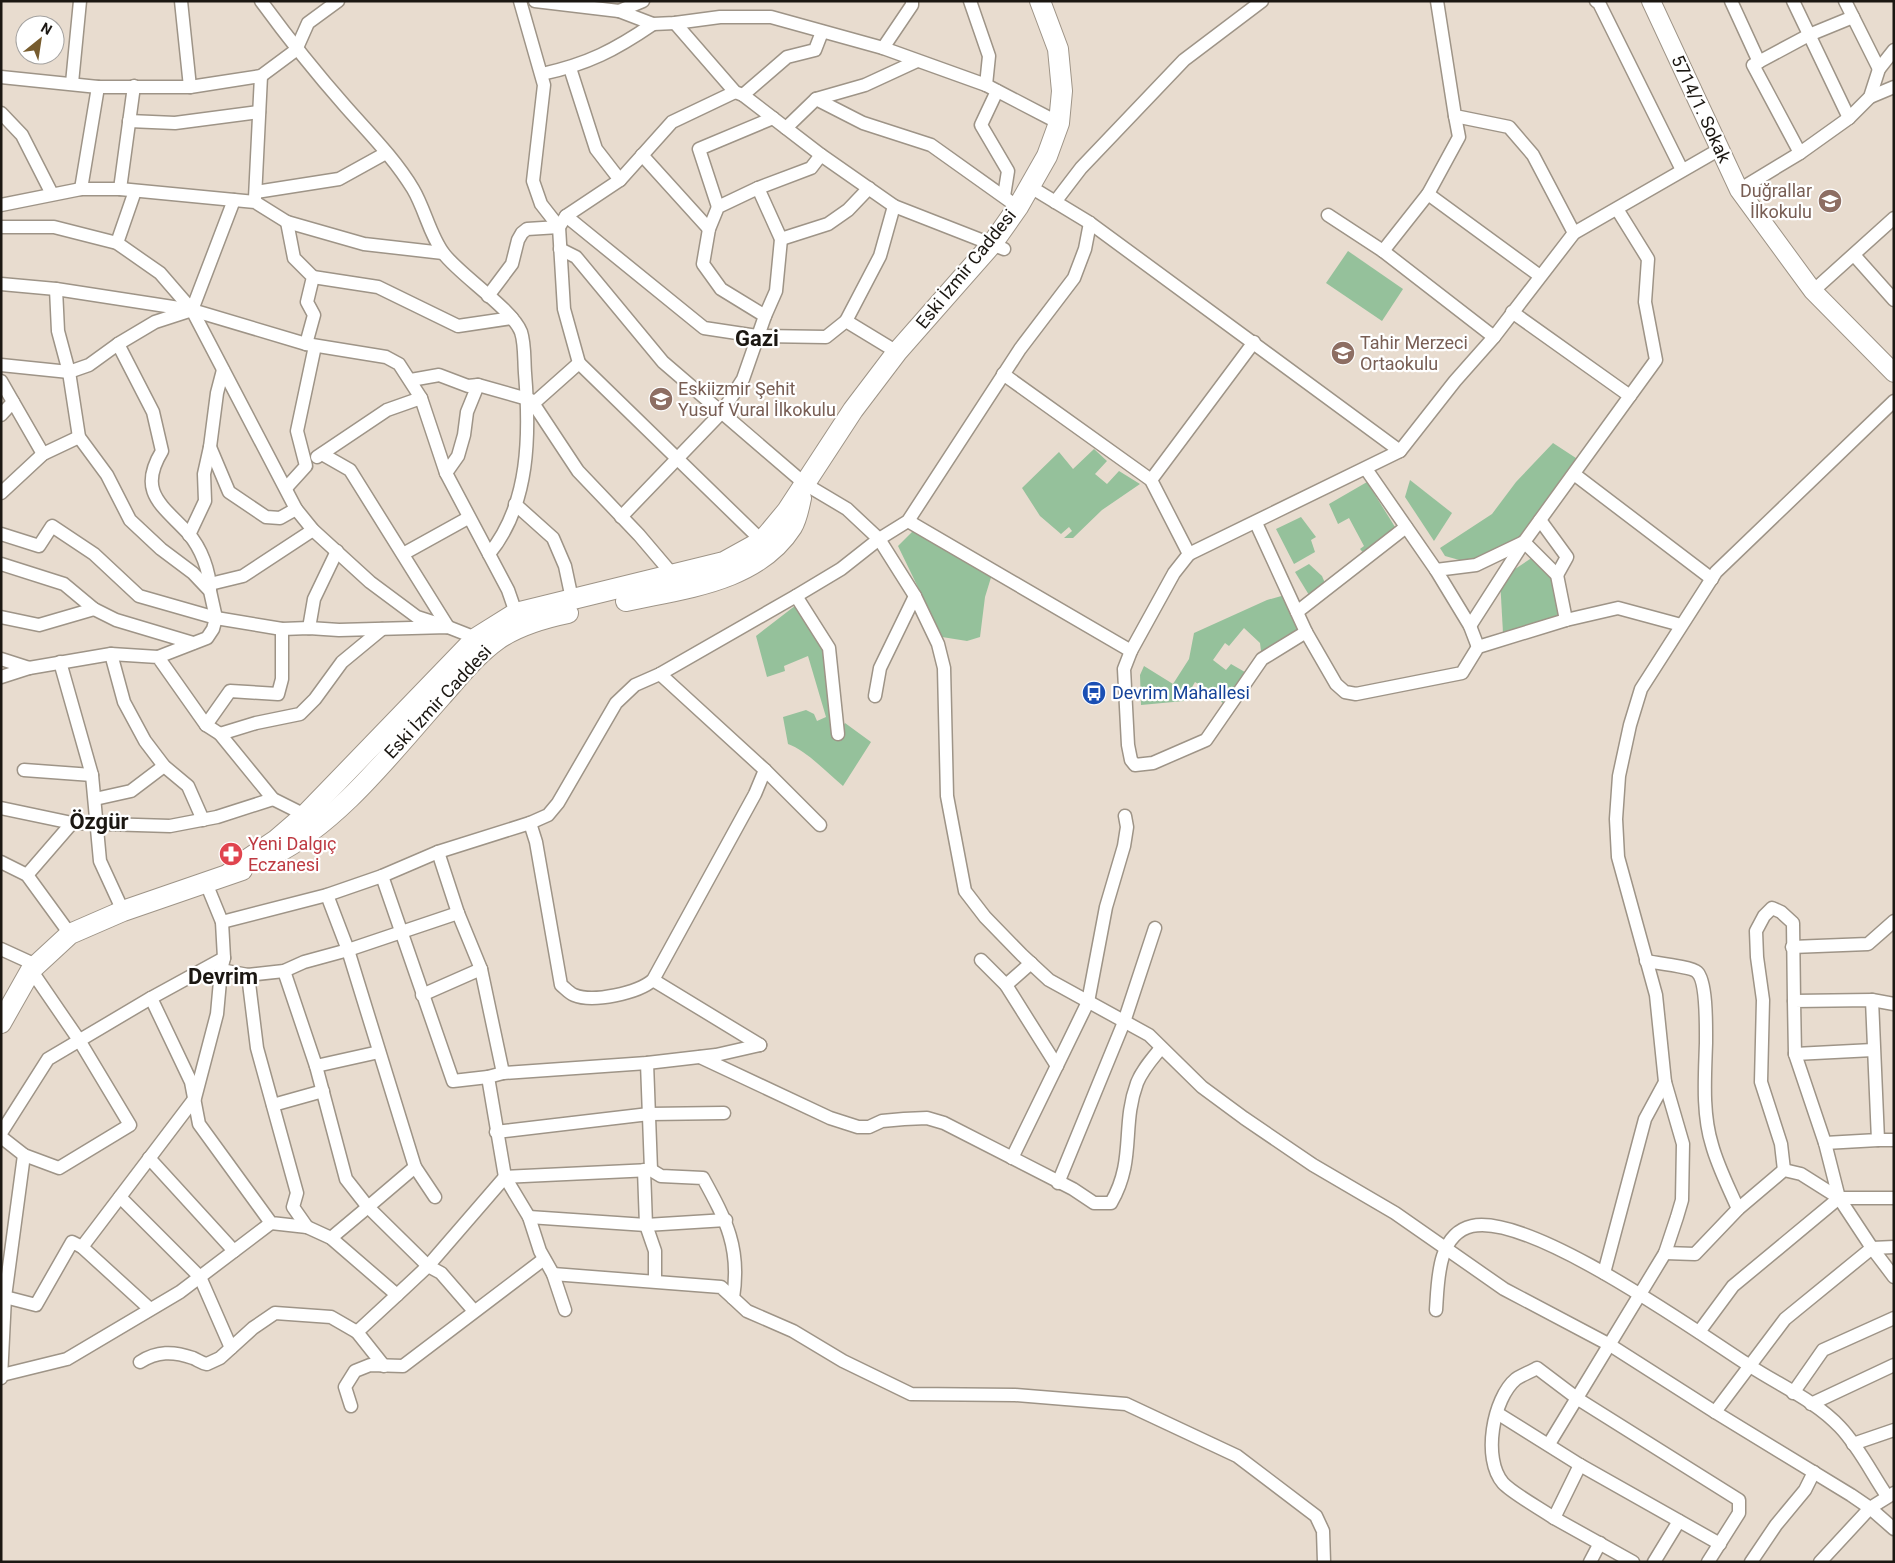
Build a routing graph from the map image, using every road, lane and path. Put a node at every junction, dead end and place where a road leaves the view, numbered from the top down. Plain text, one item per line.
1 (80, 1) edge
2 (181, 1) edge
3 (261, 1) edge
4 (338, 1) edge
5 (520, 1) edge
6 (535, 1) edge
7 (643, 1) edge
8 (912, 1) edge
9 (970, 1) edge
10 (1040, 1) edge
11 (1050, 1) edge
12 (1437, 1) edge
13 (1596, 1) edge
14 (1651, 1) edge
15 (1731, 1) edge
16 (1793, 1) edge
17 (1845, 1) edge
18 (1257, 2) edge
19 (619, 10) junction
20 (1853, 17) junction
21 (675, 23) junction
22 (653, 24) junction
23 (822, 32) junction
24 (1809, 35) junction
25 (883, 48) junction
26 (296, 50) junction
27 (1894, 50) edge
28 (917, 61) junction
29 (1759, 62) junction
30 (570, 68) junction
31 (1879, 69) junction
32 (542, 74) junction
33 (1, 76) edge
34 (261, 76) junction
35 (72, 83) junction
36 (134, 86) junction
37 (98, 87) junction
38 (190, 87) junction
39 (1894, 87) edge
40 (992, 88) junction
41 (739, 94) junction
42 (1870, 97) junction
43 (816, 99) junction
44 (258, 112) junction
45 (1, 113) edge
46 (1455, 116) junction
47 (773, 118) junction
48 (1848, 118) junction
49 (129, 121) junction
50 (1059, 123) junction
51 (786, 128) junction
52 (1720, 149) junction
53 (386, 153) junction
54 (1800, 153) junction
55 (642, 155) junction
56 (821, 155) junction
57 (1682, 170) junction
58 (620, 180) junction
59 (758, 188) junction
60 (869, 188) junction
61 (82, 189) junction
62 (120, 189) junction
63 (1740, 190) junction
64 (135, 191) junction
65 (52, 194) junction
66 (1041, 194) junction
67 (1428, 194) junction
68 (255, 197) junction
69 (234, 200) junction
70 (1011, 201) junction
71 (1, 205) edge
72 (894, 206) junction
73 (718, 207) junction
74 (1616, 210) junction
75 (1328, 215) dead end
76 (566, 216) junction
77 (1894, 218) edge
78 (287, 222) junction
79 (1090, 223) junction
80 (1, 227) edge
81 (559, 227) junction
82 (709, 229) junction
83 (1574, 233) junction
84 (781, 239) junction
85 (117, 243) junction
86 (998, 247) junction
87 (560, 249) junction
88 (1383, 251) junction
89 (443, 253) junction
90 (1854, 255) junction
91 (1540, 276) junction
92 (313, 277) junction
93 (1, 284) edge
94 (56, 289) junction
95 (1813, 290) junction
96 (488, 296) junction
97 (1894, 300) edge
98 (192, 310) junction
99 (1512, 312) junction
100 (764, 316) junction
101 (512, 318) junction
102 (846, 321) junction
103 (757, 336) junction
104 (1494, 337) junction
105 (1254, 342) junction
106 (118, 344) junction
107 (311, 345) junction
108 (897, 352) junction
109 (579, 363) junction
110 (1, 365) edge
111 (222, 370) junction
112 (69, 372) junction
113 (1894, 373) edge
114 (1003, 374) junction
115 (411, 380) junction
116 (1, 381) edge
117 (478, 385) junction
118 (1630, 396) junction
119 (421, 398) junction
120 (531, 400) junction
121 (1894, 401) edge
122 (12, 402) junction
123 (722, 412) junction
124 (1, 415) edge
125 (79, 437) junction
126 (210, 447) junction
127 (1400, 451) junction
128 (43, 454) junction
129 (322, 454) junction
130 (676, 460) junction
131 (306, 466) junction
132 (1366, 469) junction
133 (446, 473) junction
134 (1574, 474) junction
135 (1151, 480) junction
136 (805, 484) junction
137 (286, 488) junction
138 (1, 493) edge
139 (515, 504) junction
140 (296, 509) junction
141 (621, 517) junction
142 (468, 518) junction
143 (1540, 520) junction
144 (908, 521) junction
145 (1256, 522) junction
146 (1406, 527) junction
147 (313, 530) junction
148 (1, 534) edge
149 (189, 535) junction
150 (879, 539) junction
151 (762, 541) junction
152 (1524, 542) junction
153 (337, 551) junction
154 (403, 554) junction
155 (489, 554) junction
156 (1189, 554) junction
157 (1, 564) edge
158 (1436, 570) junction
159 (672, 575) junction
160 (1557, 575) junction
161 (1712, 579) junction
162 (210, 587) junction
163 (796, 596) junction
164 (915, 596) junction
165 (572, 599) junction
166 (94, 609) junction
167 (1297, 612) junction
168 (516, 613) junction
169 (1, 617) edge
170 (216, 618) junction
171 (1566, 620) junction
172 (1681, 625) junction
173 (448, 626) junction
174 (1470, 626) junction
175 (309, 628) junction
176 (282, 629) junction
177 (382, 629) junction
178 (1306, 632) junction
179 (476, 638) junction
180 (193, 643) junction
181 (1478, 647) junction
182 (1131, 651) junction
183 (111, 654) junction
184 (158, 657) junction
185 (1, 660) edge
186 (60, 662) junction
187 (29, 668) junction
188 (660, 674) junction
189 (1, 677) edge
190 (874, 696) dead end
191 (206, 725) junction
192 (220, 734) junction
193 (838, 734) dead end
194 (164, 766) junction
195 (24, 770) dead end
196 (765, 770) junction
197 (92, 775) junction
198 (95, 799) junction
199 (273, 799) junction
200 (1, 808) edge
201 (1125, 816) dead end
202 (314, 819) junction
203 (203, 820) junction
204 (72, 823) junction
205 (530, 823) junction
206 (820, 824) dead end
207 (97, 825) junction
208 (438, 852) junction
209 (1, 862) edge
210 (27, 875) junction
211 (382, 876) junction
212 (206, 882) junction
213 (326, 895) junction
214 (123, 911) junction
215 (458, 913) junction
216 (1894, 921) edge
217 (222, 922) junction
218 (1154, 928) dead end
219 (400, 932) junction
220 (70, 934) junction
221 (1792, 947) junction
222 (1, 949) edge
223 (348, 950) junction
224 (981, 960) dead end
225 (1646, 961) junction
226 (222, 964) junction
227 (1031, 964) junction
228 (34, 968) junction
229 (481, 969) junction
230 (284, 971) junction
231 (248, 975) junction
232 (653, 980) junction
233 (1006, 985) junction
234 (422, 995) junction
235 (151, 998) junction
236 (1872, 1000) junction
237 (1794, 1001) junction
238 (1088, 1002) junction
239 (7, 1003) edge
240 (1894, 1004) edge
241 (1124, 1022) junction
242 (1, 1023) edge
243 (79, 1040) junction
244 (1161, 1048) junction
245 (1873, 1050) junction
246 (379, 1052) junction
247 (1796, 1054) junction
248 (700, 1057) junction
249 (647, 1063) junction
250 (316, 1066) junction
251 (1057, 1066) junction
252 (503, 1073) junction
253 (488, 1077) junction
254 (1665, 1082) junction
255 (323, 1091) junction
256 (195, 1098) junction
257 (273, 1105) junction
258 (724, 1113) dead end
259 (649, 1114) junction
260 (496, 1132) junction
261 (1, 1133) edge
262 (1, 1137) edge
263 (1878, 1140) junction
264 (1894, 1140) edge
265 (1825, 1143) junction
266 (24, 1155) junction
267 (150, 1158) junction
268 (1012, 1158) junction
269 (414, 1168) junction
270 (648, 1170) junction
271 (1784, 1170) junction
272 (505, 1177) junction
273 (1058, 1183) junction
274 (120, 1197) junction
275 (435, 1197) dead end
276 (1838, 1198) junction
277 (1894, 1198) edge
278 (368, 1207) junction
279 (1738, 1209) junction
280 (529, 1217) junction
281 (726, 1220) junction
282 (271, 1223) junction
283 (646, 1225) junction
284 (307, 1227) junction
285 (331, 1238) junction
286 (82, 1247) junction
287 (1894, 1247) edge
288 (1445, 1248) junction
289 (1872, 1248) junction
290 (234, 1251) junction
291 (1665, 1253) junction
292 (544, 1259) junction
293 (428, 1266) junction
294 (1604, 1273) junction
295 (553, 1274) junction
296 (200, 1277) junction
297 (1894, 1277) edge
298 (655, 1281) junction
299 (1642, 1295) junction
300 (397, 1296) junction
301 (5, 1297) junction
302 (733, 1298) junction
303 (150, 1309) junction
304 (565, 1310) dead end
305 (1436, 1310) dead end
306 (474, 1311) junction
307 (1894, 1318) edge
308 (357, 1332) junction
309 (1699, 1332) junction
310 (1610, 1345) junction
311 (231, 1348) junction
312 (140, 1362) dead end
313 (1894, 1365) edge
314 (384, 1366) junction
315 (1749, 1366) junction
316 (2, 1377) edge
317 (1793, 1393) junction
318 (1578, 1399) junction
319 (1811, 1404) junction
320 (352, 1406) dead end
321 (1716, 1412) junction
322 (1497, 1414) junction
323 (1894, 1430) edge
324 (1549, 1444) junction
325 (1853, 1444) junction
326 (1580, 1465) junction
327 (1814, 1472) junction
328 (1890, 1495) edge
329 (1870, 1508) junction
330 (1554, 1518) junction
331 (1679, 1521) junction
332 (1894, 1529) edge
333 (1600, 1543) junction
334 (1720, 1544) junction
335 (1324, 1562) edge
336 (1590, 1562) edge
337 (1633, 1562) edge
338 (1654, 1562) edge
339 (1708, 1562) edge
340 (1751, 1562) edge
341 (1820, 1562) edge

1 - 35 street
2 - 38 street
3 - 26 street
4 - 26 street
5 - 32 street
6 - 19 street
7 - 19 street
8 - 25 street
9 - 40 street
10 - 50 main road, Eski İzmir Caddesi
11 - 66 main road
12 - 46 street
13 - 57 street
14 - 52 main road, 5714/1. Sokak
15 - 29 street
16 - 24 street
17 - 20 street
18 - 66 street
19 - 22 street
20 - 24 street
20 - 31 street
21 - 22 street
21 - 23 street
21 - 41 street
22 - 30 street
23 - 25 street
23 - 41 street
24 - 29 street
24 - 48 street
25 - 28 street
26 - 34 street
26 - 53 street
27 - 31 street
28 - 40 street
28 - 43 street
29 - 54 street
30 - 32 street
30 - 58 street
31 - 42 street
32 - 81 street
33 - 35 street
34 - 38 street
34 - 44 street
35 - 37 street
36 - 37 street
36 - 38 street
36 - 49 street
37 - 61 street
39 - 42 street
40 - 50 street
40 - 70 street
41 - 47 street
41 - 55 street
42 - 48 street
43 - 51 street
43 - 70 street
44 - 49 street
44 - 68 street
45 - 65 street
46 - 67 street
46 - 83 street
47 - 51 street
47 - 73 street
48 - 54 street
49 - 62 street
50 - 66 main road, Eski İzmir Caddesi
51 - 56 street
52 - 57 street
52 - 63 main road, 5714/1. Sokak
53 - 68 street
53 - 89 street
54 - 63 street
55 - 58 street
55 - 82 street
56 - 59 street
56 - 60 street
57 - 74 street
58 - 76 street
59 - 73 street
59 - 84 street
60 - 72 street
60 - 84 street
61 - 62 street
61 - 65 street
62 - 64 street
63 - 95 main road, 5714/1. Sokak
64 - 69 street
64 - 85 street
65 - 71 street
66 - 70 main road, Eski İzmir Caddesi
66 - 79 street
66 - 86 main road
67 - 88 street
67 - 91 street
68 - 69 street
68 - 78 street
69 - 98 street
70 - 86 main road, Eski İzmir Caddesi
72 - 86 street
72 - 102 street
73 - 82 street
74 - 83 street
74 - 118 street
75 - 88 street
76 - 81 street
76 - 103 street
77 - 90 street
78 - 89 street
78 - 92 street
79 - 105 street
79 - 114 street
80 - 85 street
81 - 87 street
81 - 96 street
82 - 100 street
83 - 91 street
84 - 100 street
85 - 98 street
86 - 108 main road, Eski İzmir Caddesi
87 - 109 street
87 - 123 street
88 - 104 street
89 - 96 street
90 - 95 street
90 - 97 street
91 - 99 street
92 - 101 street
92 - 107 street
93 - 94 street
94 - 98 street
94 - 112 street
95 - 113 main road, 5714/1. Sokak
96 - 101 street
98 - 106 street
98 - 107 street
98 - 111 street
99 - 104 street
99 - 118 street
100 - 103 street
101 - 120 street
102 - 103 street
102 - 108 street
103 - 123 street
104 - 127 street
105 - 127 street
105 - 135 street
106 - 112 street
106 - 149 street
107 - 115 street
107 - 131 street
108 - 136 main road, Eski İzmir Caddesi
109 - 120 street
109 - 130 street
110 - 112 street
111 - 126 street
111 - 137 street
112 - 125 street
114 - 135 street
114 - 144 street
115 - 117 street
115 - 119 street
116 - 122 street
117 - 120 street
117 - 133 street
118 - 134 street
119 - 129 street
119 - 133 street
120 - 139 street
120 - 141 street
121 - 161 street
122 - 124 street
122 - 128 street
123 - 130 street
123 - 136 street
125 - 128 street
125 - 162 street
126 - 140 street
126 - 149 street
127 - 132 street
128 - 138 street
129 - 131 street
129 - 154 street
130 - 141 street
130 - 151 street
131 - 137 street
132 - 145 street
132 - 146 street
133 - 142 street
134 - 143 street
134 - 161 street
135 - 156 street
136 - 150 street
136 - 151 main road, Eski İzmir Caddesi
136 - 202 main road, Eski İzmir Caddesi
137 - 140 street
139 - 155 street
139 - 165 street
140 - 147 street
141 - 159 street
142 - 154 street
142 - 155 street
143 - 152 street
143 - 160 street
144 - 150 street
144 - 182 street
145 - 156 street
145 - 167 street
146 - 158 street
146 - 167 street
147 - 153 street
147 - 162 street
148 - 170 street
149 - 162 street
150 - 163 street
150 - 164 street
151 - 159 main road, Eski İzmir Caddesi
152 - 158 street
152 - 160 street
152 - 174 street
153 - 173 street
153 - 175 street
154 - 173 street
155 - 168 street
156 - 182 street
157 - 166 street
158 - 174 street
159 - 165 main road, Eski İzmir Caddesi
160 - 171 street
161 - 172 street
162 - 170 street
163 - 188 street
163 - 193 street
164 - 190 street
164 - 227 street
165 - 168 main road, Eski İzmir Caddesi
166 - 169 street
166 - 180 street
167 - 178 street
168 - 179 main road, Eski İzmir Caddesi
170 - 176 street
170 - 180 street
171 - 172 street
171 - 181 street
172 - 225 street
173 - 177 street
173 - 179 street
174 - 181 street
175 - 176 street
175 - 177 street
176 - 191 street
177 - 192 street
178 - 181 street
178 - 182 street
179 - 202 main road, Eski İzmir Caddesi
180 - 184 street
183 - 184 street
183 - 186 street
183 - 194 street
184 - 191 street
185 - 187 street
186 - 187 street
186 - 197 street
187 - 189 street
188 - 196 street
188 - 205 street
191 - 192 street
192 - 199 street
194 - 198 street
194 - 203 street
195 - 197 street
196 - 206 street
196 - 232 street
197 - 198 street
198 - 207 street
199 - 202 street
199 - 203 street
200 - 204 street
201 - 238 street
202 - 212 main road, Eski İzmir Caddesi
203 - 207 street
204 - 207 street
204 - 210 street
205 - 208 street
205 - 232 street
207 - 214 street
208 - 211 street
208 - 215 street
209 - 210 street
210 - 220 street
211 - 213 street
211 - 219 street
212 - 214 main road, Eski İzmir Caddesi
212 - 217 street
213 - 217 street
213 - 223 street
214 - 220 main road, Eski İzmir Caddesi
215 - 219 street
215 - 229 street
216 - 221 street
217 - 226 street
218 - 241 street
219 - 223 street
219 - 234 street
220 - 228 main road, Eski İzmir Caddesi
221 - 237 street
221 - 271 street
222 - 228 street
223 - 230 street
223 - 246 street
224 - 233 street
225 - 254 street
225 - 279 street
226 - 231 street
226 - 235 street
226 - 256 street
227 - 233 street
227 - 238 street
228 - 239 main road, Eski İzmir Caddesi
228 - 243 street
229 - 234 street
229 - 252 street
230 - 231 street
230 - 250 street
231 - 257 street
232 - 248 street
233 - 251 street
234 - 253 street
235 - 243 street
235 - 256 street
236 - 237 street
236 - 240 street
236 - 245 street
237 - 247 street
238 - 241 street
238 - 251 street
239 - 242 main road, Eski İzmir Caddesi
241 - 244 street
241 - 273 street
243 - 261 street
243 - 266 street
244 - 273 street
244 - 288 street
245 - 247 street
245 - 263 street
246 - 250 street
246 - 269 street
247 - 265 street
248 - 249 street
248 - 268 street
249 - 252 street
249 - 259 street
250 - 255 street
251 - 268 street
252 - 253 street
253 - 260 street
254 - 291 street
254 - 294 street
255 - 257 street
255 - 278 street
256 - 267 street
256 - 282 street
257 - 284 street
258 - 259 street
259 - 260 street
259 - 270 street
260 - 272 street
262 - 266 street
263 - 264 street
263 - 265 street
265 - 276 street
266 - 301 street
267 - 274 street
267 - 290 street
268 - 273 street
269 - 275 street
269 - 278 street
270 - 272 street
270 - 281 street
270 - 283 street
271 - 276 street
271 - 279 street
272 - 280 street
272 - 293 street
274 - 286 street
274 - 296 street
276 - 277 street
276 - 289 street
276 - 309 street
278 - 285 street
278 - 293 street
279 - 291 street
280 - 283 street
280 - 292 street
281 - 283 street
281 - 302 street
282 - 284 street
282 - 290 street
283 - 298 street
284 - 285 street
285 - 300 street
286 - 301 street
286 - 303 street
287 - 289 street
288 - 294 street
288 - 305 street
288 - 310 street
289 - 297 street
289 - 315 street
290 - 296 street
291 - 299 street
292 - 295 street
292 - 306 street
293 - 300 street
293 - 306 street
294 - 299 street
295 - 298 street
295 - 304 street
296 - 303 street
296 - 311 street
298 - 302 street
299 - 309 street
299 - 310 street
300 - 308 street
301 - 316 street
302 - 335 street
303 - 316 street
306 - 314 street
307 - 317 street
308 - 311 street
308 - 314 street
309 - 315 street
310 - 318 street
310 - 321 street
311 - 312 street
313 - 319 street
314 - 320 street
315 - 317 street
315 - 321 street
317 - 319 street
318 - 322 street
318 - 324 street
318 - 334 street
319 - 325 street
321 - 327 street
322 - 324 street
322 - 330 street
323 - 325 street
324 - 326 street
325 - 328 street
326 - 330 street
326 - 331 street
327 - 329 street
327 - 340 street
328 - 329 street
329 - 332 street
329 - 341 street
330 - 333 street
331 - 334 street
331 - 338 street
333 - 336 street
333 - 337 street
334 - 339 street

